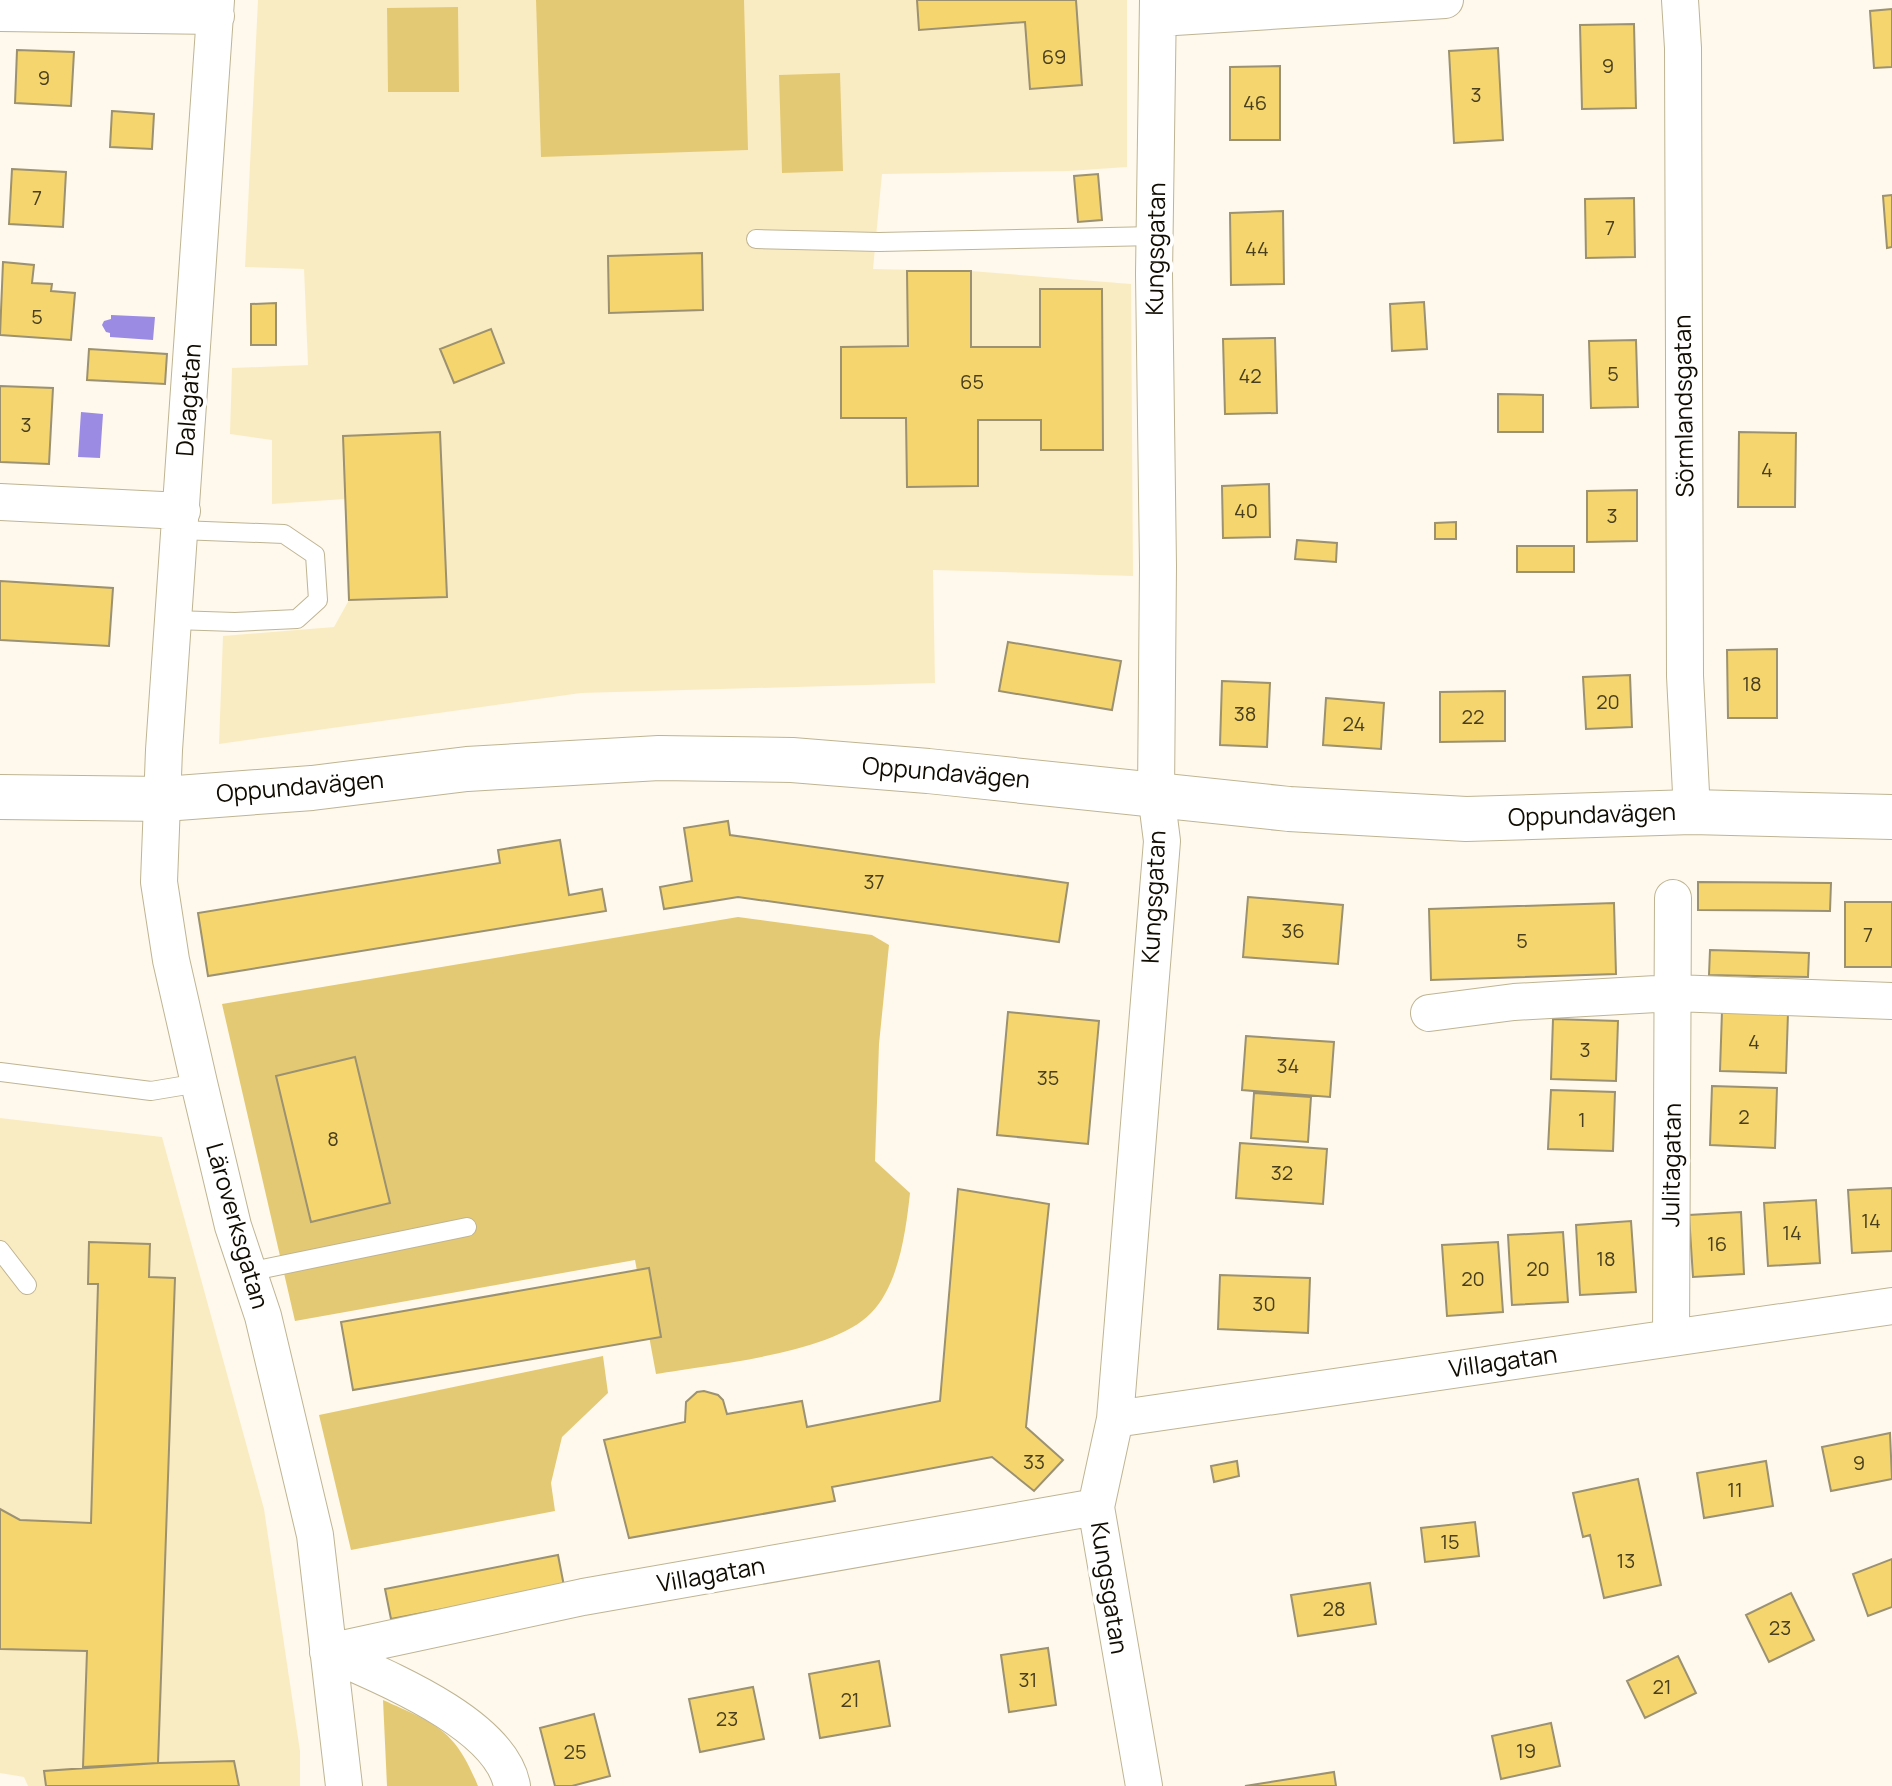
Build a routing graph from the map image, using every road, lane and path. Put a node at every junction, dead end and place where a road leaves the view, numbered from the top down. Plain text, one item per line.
1 (1445, 0) edge
2 (1680, 0) edge
3 (216, 8) edge
4 (1159, 9) edge
5 (0, 13) edge
6 (1155, 236) junction
7 (756, 239) dead end
8 (0, 502) edge
9 (181, 520) junction
10 (174, 620) junction
11 (1156, 794) junction
12 (0, 797) edge
13 (164, 799) junction
14 (1692, 812) junction
15 (1892, 817) edge
16 (1673, 898) dead end
17 (1674, 993) junction
18 (1892, 1001) edge
19 (1429, 1013) dead end
20 (0, 1072) edge
21 (199, 1083) junction
22 (467, 1227) dead end
23 (0, 1250) edge
24 (248, 1272) junction
25 (27, 1285) dead end
26 (1892, 1306) edge
27 (1671, 1338) junction
28 (1115, 1419) junction
29 (1096, 1507) junction
30 (328, 1652) junction
31 (344, 1786) edge
32 (512, 1786) edge
33 (1144, 1786) edge

1 - 4 street
2 - 14 street, Sörmlandsgatan
3 - 5 street
3 - 9 street, Dalagatan
4 - 6 street, Kungsgatan
6 - 7 lane
6 - 11 street, Kungsgatan
8 - 9 street
9 - 10 street, Dalagatan
9 - 10 lane
10 - 13 street, Dalagatan
11 - 13 main road, Oppundavägen
11 - 14 main road, Oppundavägen
11 - 28 street, Kungsgatan
12 - 13 main road, Oppundavägen
13 - 21 street, Läroverksgatan
14 - 15 main road, Oppundavägen
16 - 17 street, Julitagatan
17 - 18 street
17 - 19 street
17 - 27 street, Julitagatan
20 - 21 lane
21 - 24 street, Läroverksgatan
22 - 24 lane
23 - 25 lane
24 - 30 street, Läroverksgatan
26 - 27 street, Villagatan
27 - 28 street, Villagatan
28 - 29 street, Kungsgatan
29 - 30 street, Villagatan
29 - 33 street, Kungsgatan
30 - 31 street, Läroverksgatan
30 - 32 street

